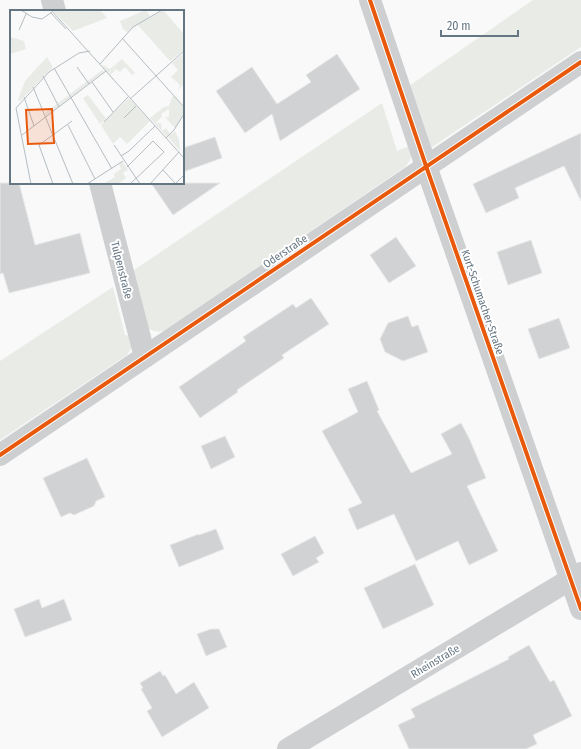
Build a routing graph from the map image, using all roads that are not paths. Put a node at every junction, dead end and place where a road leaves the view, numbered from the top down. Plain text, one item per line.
1 (52, 0) edge
2 (370, 0) edge
3 (55, 10) edge
4 (581, 62) edge
5 (426, 166) junction
6 (100, 184) edge
7 (145, 357) junction
8 (0, 455) edge
9 (576, 576) edge
10 (581, 609) edge
11 (288, 749) edge

1 - 3 street
2 - 5 street, Kurt-Schumacher-Straße
4 - 5 street, Oderstraße
5 - 7 street, Oderstraße
5 - 9 street, Kurt-Schumacher-Straße
6 - 7 street, Tulpenstraße
7 - 8 street, Oderstraße
9 - 10 street, Kurt-Schumacher-Straße
9 - 11 street, Rheinstraße

